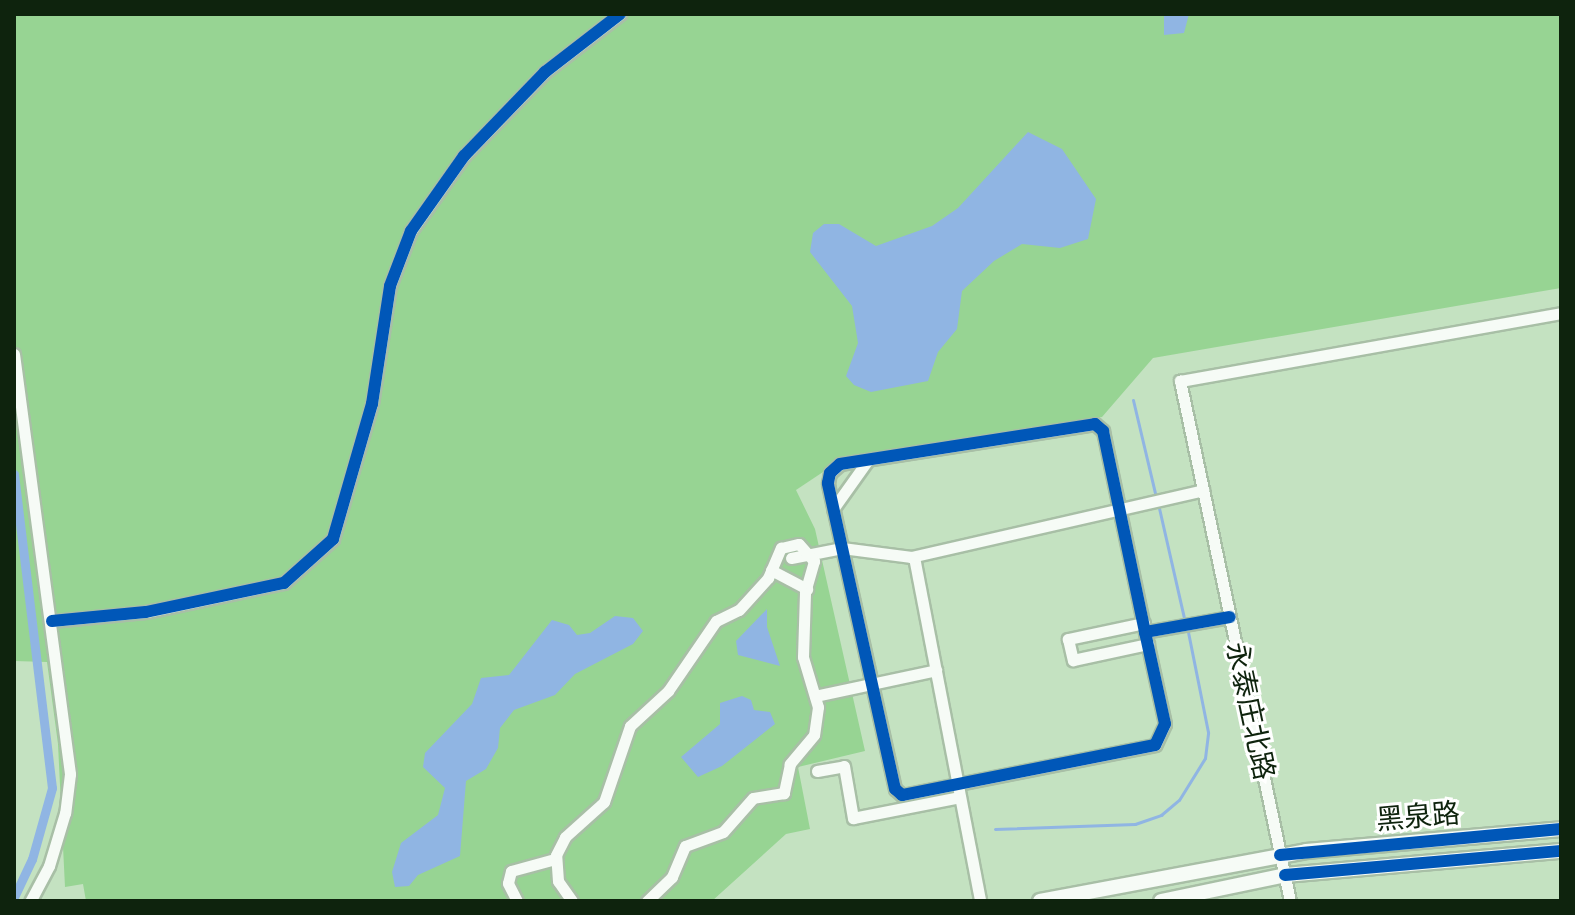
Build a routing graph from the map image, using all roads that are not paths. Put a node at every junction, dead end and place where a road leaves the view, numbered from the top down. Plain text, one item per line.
1 (620, 14) edge
2 (1561, 313) edge
3 (14, 354) edge
4 (868, 460) junction
5 (1203, 490) junction
6 (833, 509) junction
7 (1119, 509) junction
8 (842, 548) junction
9 (811, 554) junction
10 (914, 557) junction
11 (791, 558) dead end
12 (771, 570) junction
13 (807, 589) junction
14 (1230, 617) junction
15 (52, 621) junction
16 (1146, 633) junction
17 (936, 670) junction
18 (872, 684) junction
19 (815, 696) junction
20 (817, 771) dead end
21 (957, 784) junction
22 (960, 797) junction
23 (1561, 829) edge
24 (1561, 851) edge
25 (1280, 855) junction
26 (555, 859) junction
27 (1285, 875) junction
28 (980, 900) edge
29 (30, 901) edge
30 (517, 901) edge
31 (572, 901) edge
32 (647, 901) edge
33 (1040, 901) edge
34 (1161, 901) edge
35 (1290, 901) edge

1 - 15 street
2 - 5 street, 永泰庄北路
3 - 15 street
4 - 6 street
4 - 6 street
4 - 7 street
5 - 7 street
5 - 14 street, 永泰庄北路
6 - 8 street
7 - 10 street
7 - 16 street
8 - 9 street
8 - 10 street
8 - 18 street
9 - 11 street
9 - 12 street
9 - 13 street
10 - 17 street
12 - 13 street
12 - 26 street
13 - 19 street
14 - 16 street
14 - 25 street, 永泰庄北路
15 - 29 street
16 - 16 street
16 - 21 street
17 - 18 street
17 - 21 street
18 - 19 street
18 - 21 street
19 - 32 street
20 - 22 street
21 - 22 street
22 - 28 street
23 - 25 main road, 黑泉路
24 - 27 main road, 黑泉路
25 - 27 street, 永泰庄北路
25 - 33 main road, 黑泉路
26 - 30 street
26 - 31 street
27 - 34 main road, 黑泉路
27 - 35 street, 永泰庄北路

